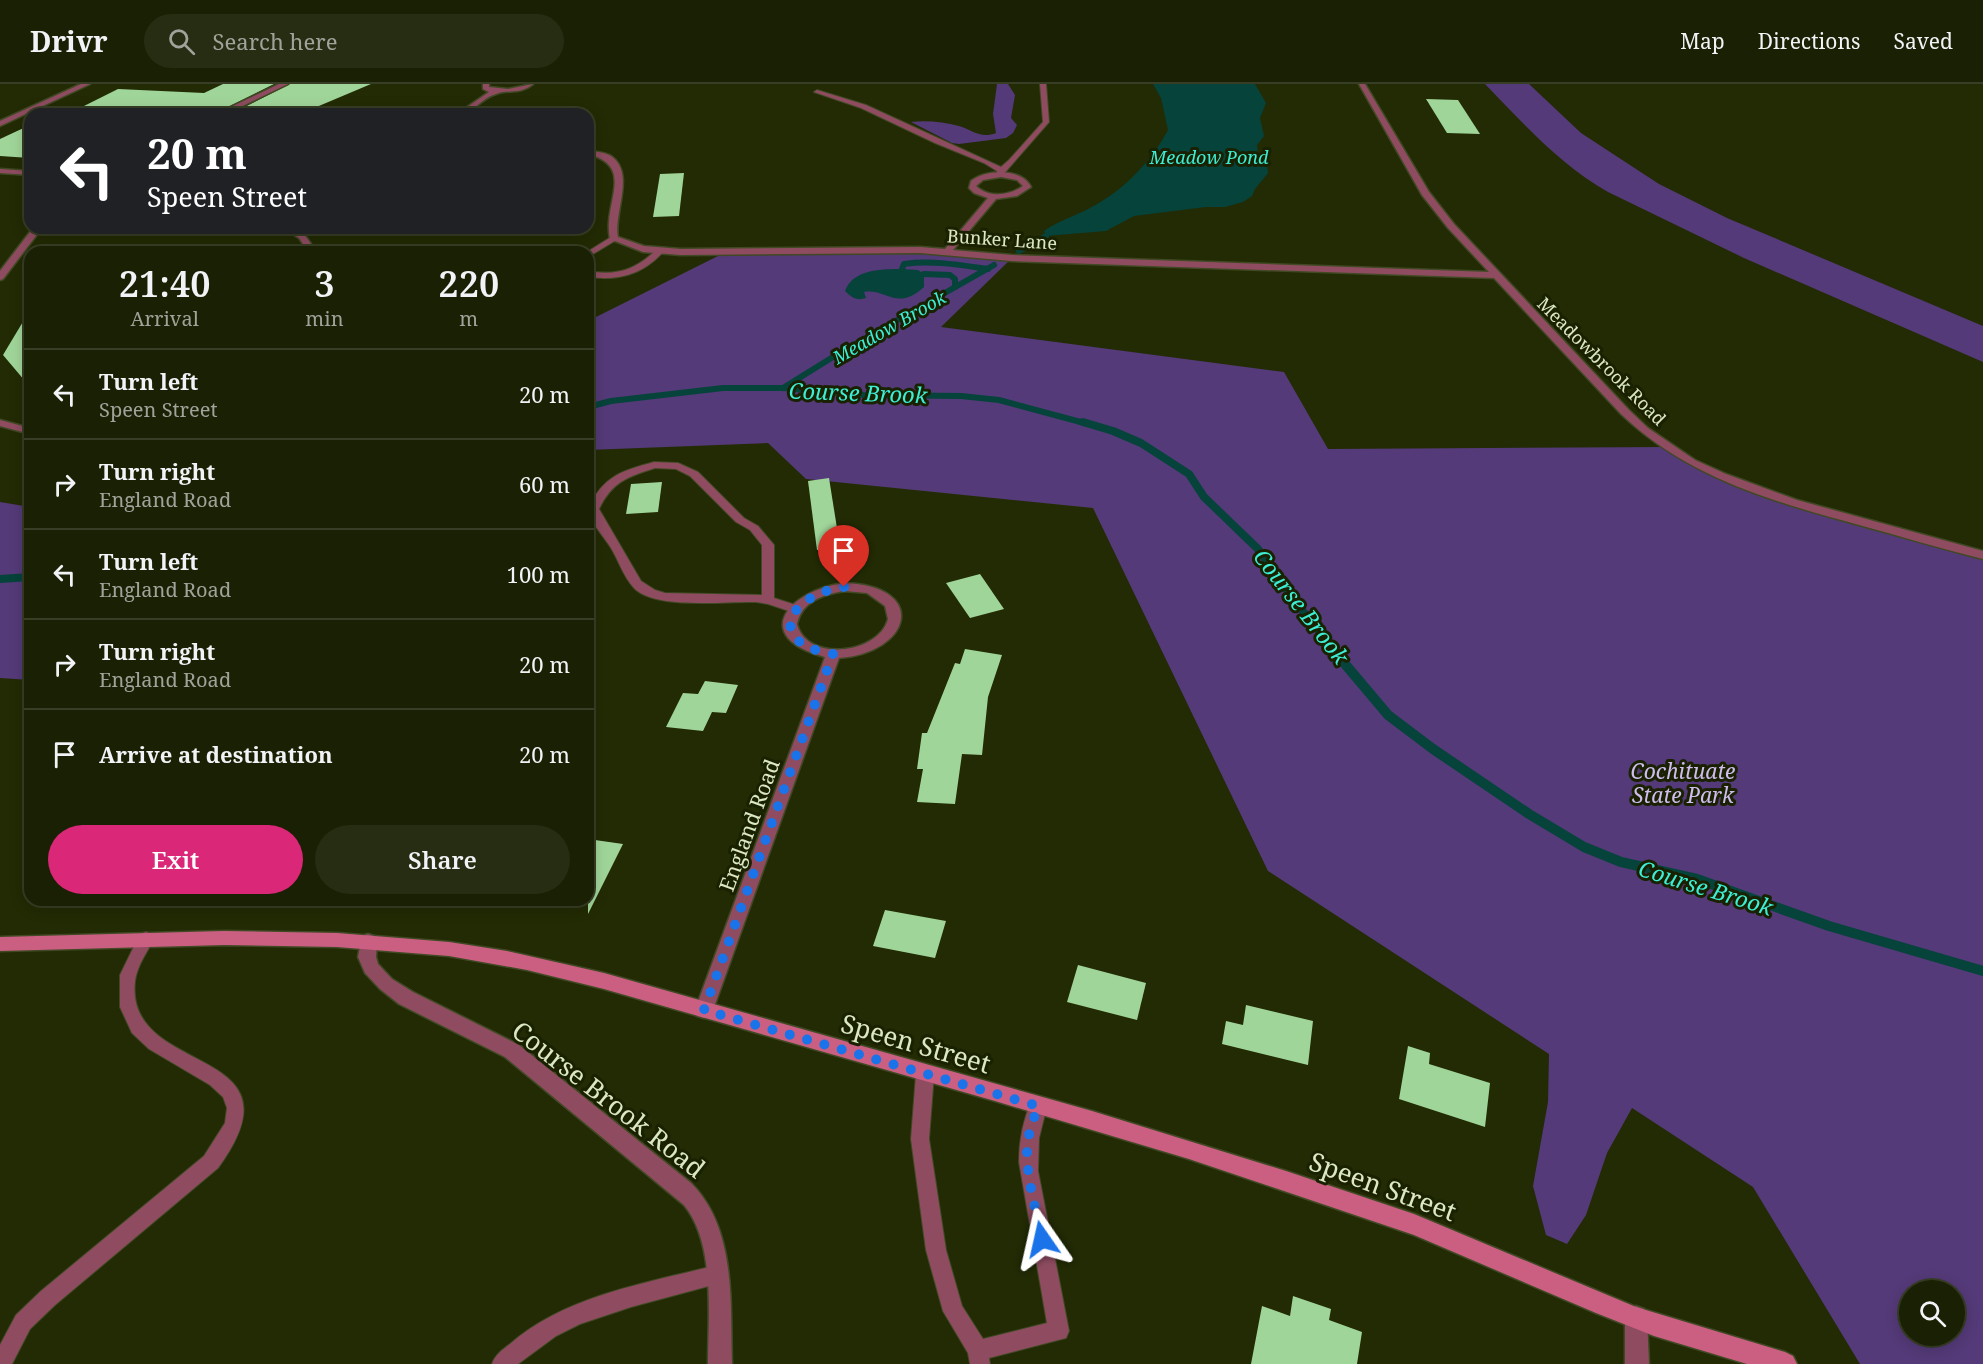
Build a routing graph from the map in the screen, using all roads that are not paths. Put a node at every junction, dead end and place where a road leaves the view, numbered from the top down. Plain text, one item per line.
1 (87, 84) edge
2 (285, 84) edge
3 (486, 84) edge
4 (530, 84) edge
5 (1043, 84) edge
6 (1362, 84) edge
7 (495, 91) junction
8 (817, 92) dead end
9 (35, 108) edge
10 (233, 108) edge
11 (470, 108) edge
12 (24, 113) edge
13 (0, 124) edge
14 (594, 154) edge
15 (0, 171) edge
16 (24, 173) edge
17 (1001, 173) junction
18 (994, 196) junction
19 (33, 234) edge
20 (298, 234) edge
21 (614, 239) junction
22 (24, 246) edge
23 (24, 246) edge
24 (306, 246) edge
25 (594, 251) edge
26 (660, 251) junction
27 (948, 251) junction
28 (594, 274) edge
29 (1496, 275) junction
30 (0, 277) edge
31 (0, 423) edge
32 (24, 429) edge
33 (594, 507) edge
34 (594, 512) edge
35 (1983, 555) edge
36 (768, 599) junction
37 (795, 609) junction
38 (833, 654) junction
39 (146, 939) junction
40 (368, 941) junction
41 (0, 944) edge
42 (704, 1010) junction
43 (925, 1074) junction
44 (1038, 1106) junction
45 (717, 1275) junction
46 (1636, 1317) junction
47 (979, 1357) edge
48 (1, 1364) edge
49 (502, 1364) edge
50 (720, 1364) edge
51 (1637, 1364) edge
52 (1785, 1364) edge

1 - 9 street
2 - 10 street
3 - 7 street
4 - 7 street
5 - 17 lane
6 - 29 street, Meadowbrook Road
7 - 11 street
8 - 17 lane
12 - 13 street
14 - 21 street
15 - 16 street
17 - 18 street
17 - 18 street
18 - 27 street
19 - 23 street
20 - 24 street
21 - 25 lane
21 - 26 street, Bunker Lane
22 - 30 street
26 - 27 street, Bunker Lane
26 - 28 lane
27 - 29 street, Bunker Lane
29 - 35 street, Meadowbrook Road
31 - 32 street
33 - 36 lane
34 - 36 lane
36 - 37 lane
37 - 38 street
37 - 38 street
38 - 42 street, England Road
39 - 40 street, Speen Street
39 - 41 street, Speen Street
39 - 48 lane
40 - 42 street, Speen Street
40 - 45 street, Course Brook Road
42 - 43 street, Speen Street
43 - 44 street, Speen Street
43 - 47 lane
44 - 46 street, Speen Street
44 - 47 lane
45 - 49 lane
45 - 50 street, Course Brook Road
46 - 51 street
46 - 52 street, Speen Street

